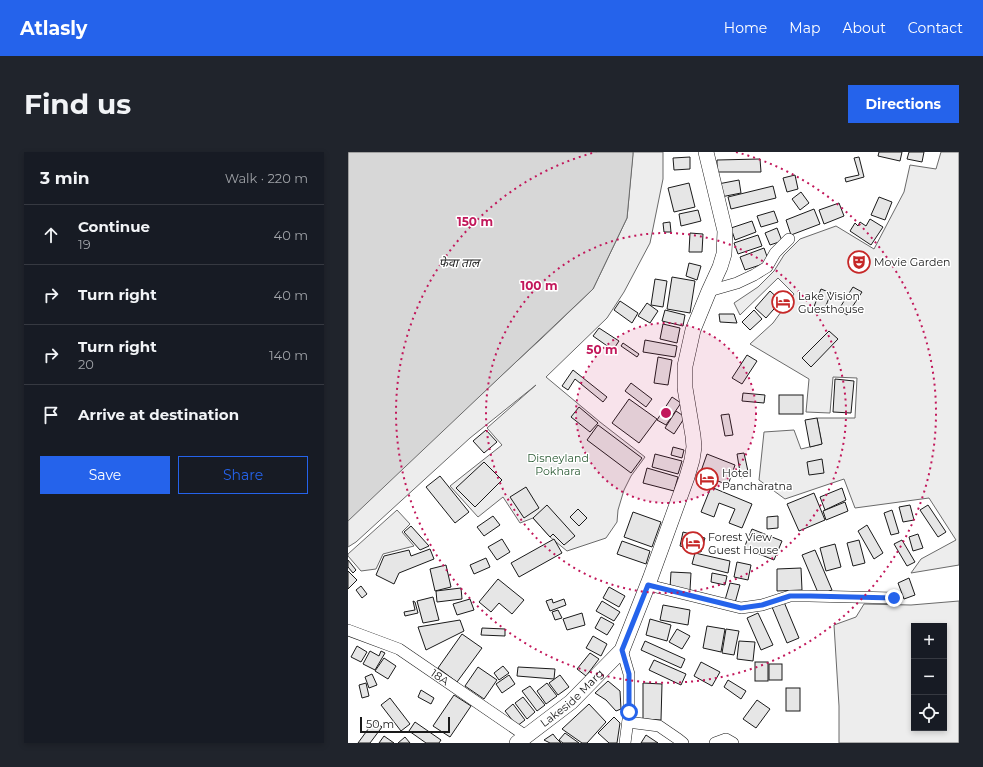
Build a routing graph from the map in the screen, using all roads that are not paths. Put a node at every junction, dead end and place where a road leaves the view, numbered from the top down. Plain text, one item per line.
1 (706, 152) edge
2 (789, 239) dead end
3 (709, 291) junction
4 (648, 585) junction
5 (894, 598) dead end
6 (348, 630) edge
7 (622, 650) junction
8 (628, 722) junction
9 (522, 740) edge
10 (625, 743) edge
11 (683, 743) edge
12 (714, 743) edge
13 (733, 743) edge

1 - 3 main road
2 - 3 street
3 - 4 main road
4 - 5 street
4 - 7 main road
6 - 9 street, 18A
7 - 8 street
7 - 9 main road, Lakeside Marg
8 - 10 street
8 - 11 street
12 - 13 street

